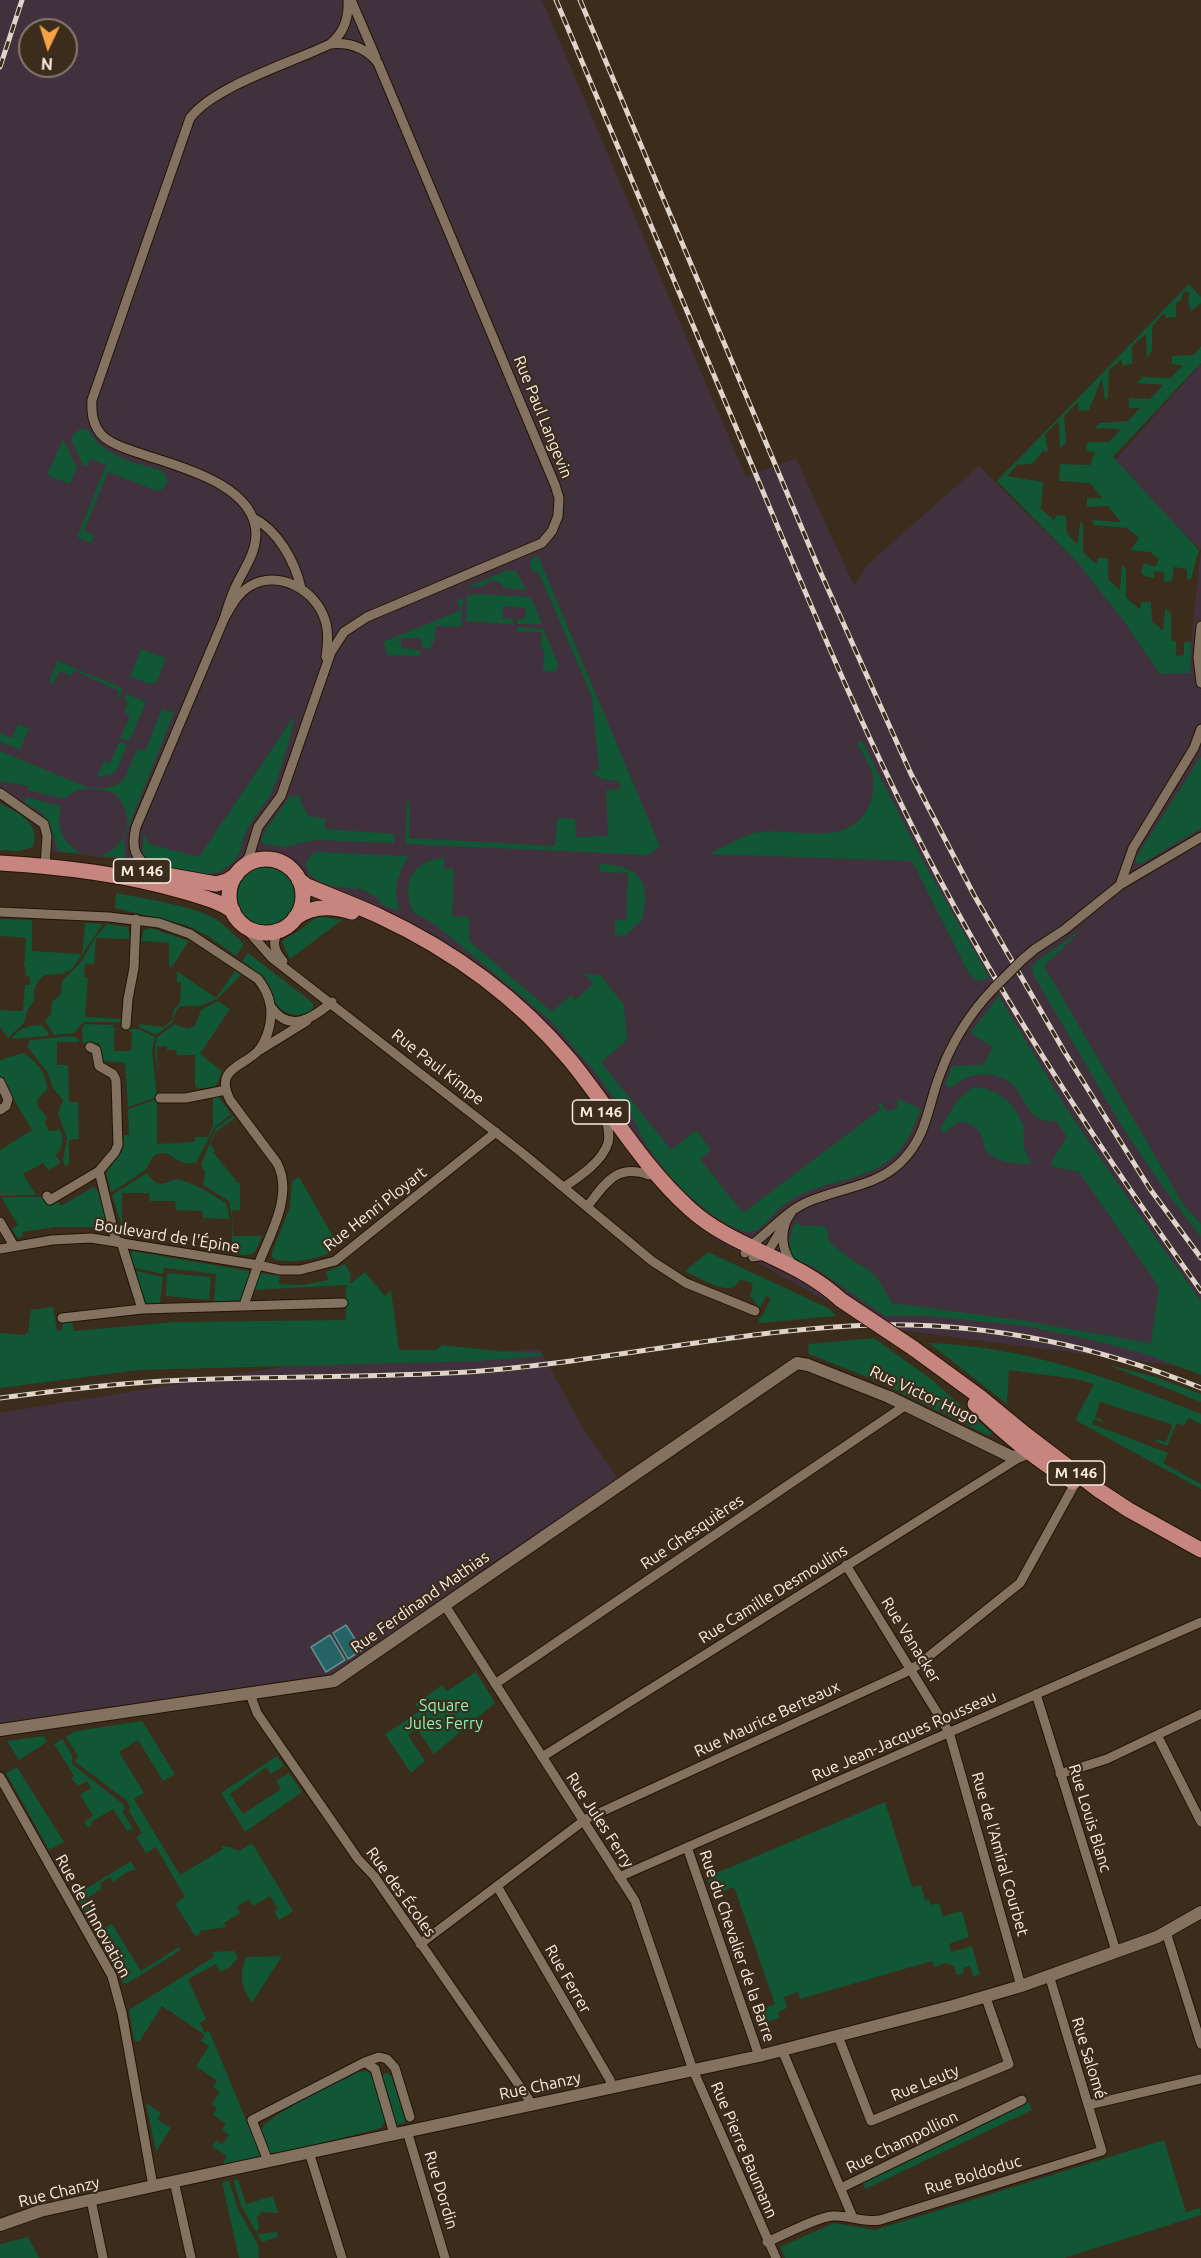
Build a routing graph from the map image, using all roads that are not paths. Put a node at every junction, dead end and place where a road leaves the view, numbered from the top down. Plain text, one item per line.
1 (349, 0) edge
2 (330, 44) junction
3 (378, 63) junction
4 (253, 518) junction
5 (301, 588) junction
6 (224, 619) junction
7 (1201, 626) edge
8 (324, 668) junction
9 (1201, 682) edge
10 (1201, 729) edge
11 (0, 793) edge
12 (1201, 837) edge
13 (0, 863) edge
14 (45, 866) junction
15 (238, 872) junction
16 (164, 875) junction
17 (299, 880) junction
18 (1120, 885) junction
19 (233, 911) junction
20 (0, 912) edge
21 (295, 918) junction
22 (136, 919) junction
23 (242, 924) junction
24 (280, 930) junction
25 (292, 972) junction
26 (332, 1002) junction
27 (272, 1006) junction
28 (309, 1019) junction
29 (126, 1025) dead end
30 (90, 1047) dead end
31 (258, 1051) junction
32 (0, 1082) edge
33 (226, 1090) junction
34 (160, 1098) dead end
35 (0, 1110) edge
36 (606, 1119) junction
37 (496, 1132) junction
38 (99, 1171) junction
39 (649, 1175) junction
40 (564, 1187) junction
41 (47, 1196) dead end
42 (799, 1205) junction
43 (586, 1208) junction
44 (0, 1222) edge
45 (784, 1223) junction
46 (119, 1242) junction
47 (14, 1246) junction
48 (0, 1249) edge
49 (754, 1252) junction
50 (258, 1265) junction
51 (795, 1267) junction
52 (841, 1300) junction
53 (343, 1303) dead end
54 (244, 1305) junction
55 (142, 1309) junction
56 (755, 1311) dead end
57 (62, 1318) dead end
58 (804, 1364) joint
59 (947, 1373) junction
60 (906, 1405) junction
61 (1024, 1434) junction
62 (1024, 1454) junction
63 (1079, 1480) junction
64 (1201, 1550) edge
65 (846, 1565) junction
66 (444, 1604) junction
67 (1201, 1622) edge
68 (911, 1669) junction
69 (495, 1684) junction
70 (250, 1694) junction
71 (1036, 1694) junction
72 (1201, 1714) edge
73 (0, 1730) edge
74 (949, 1732) junction
75 (1157, 1735) junction
76 (542, 1757) junction
77 (1060, 1774) junction
78 (0, 1777) edge
79 (1201, 1798) edge
80 (1191, 1801) junction
81 (583, 1821) junction
82 (1201, 1822) edge
83 (687, 1847) junction
84 (619, 1877) junction
85 (496, 1886) junction
86 (1201, 1912) edge
87 (1166, 1932) junction
88 (420, 1944) junction
89 (1116, 1951) junction
90 (1048, 1975) junction
91 (1021, 1986) junction
92 (986, 1998) junction
93 (838, 2036) junction
94 (1201, 2044) edge
95 (782, 2050) junction
96 (759, 2055) junction
97 (365, 2062) junction
98 (693, 2070) junction
99 (1201, 2079) edge
100 (612, 2088) junction
101 (1022, 2100) dead end
102 (532, 2104) junction
103 (1088, 2105) junction
104 (410, 2117) dead end
105 (401, 2133) junction
106 (1102, 2151) joint
107 (309, 2152) junction
108 (268, 2161) junction
109 (174, 2181) junction
110 (153, 2186) junction
111 (841, 2188) junction
112 (91, 2200) junction
113 (853, 2218) junction
114 (0, 2225) edge
115 (767, 2242) junction
116 (103, 2258) edge
117 (191, 2258) edge
118 (342, 2258) edge
119 (445, 2258) edge
120 (776, 2258) edge

1 - 2 street, Rue Paul Langevin
1 - 3 street, Rue Paul Langevin
2 - 3 street
2 - 4 street, Rue Paul Langevin
3 - 8 street, Rue Paul Langevin
4 - 5 street, Rue Paul Langevin
4 - 6 street
5 - 6 street
5 - 8 street, Rue Paul Langevin
6 - 16 street
7 - 9 street
8 - 15 street, Rue Paul Langevin
10 - 18 street
11 - 14 street
12 - 18 street
13 - 14 main road, M 146
14 - 16 main road, M 146
14 - 19 main road, M 146
15 - 16 main road, M 146
15 - 17 main road
15 - 19 main road
17 - 21 main road
17 - 49 main road, M 146
18 - 42 street, bridge
19 - 23 main road
20 - 22 street
21 - 24 main road
21 - 36 main road, M 146
22 - 27 street
22 - 29 street
23 - 24 main road
23 - 25 street, Rue Paul Kimpe
24 - 25 street, Rue Paul Kimpe
25 - 26 street, Rue Paul Kimpe
26 - 28 street
26 - 37 street, Rue Paul Kimpe
27 - 28 street
27 - 31 street
28 - 31 street
30 - 38 street
31 - 33 street
32 - 35 street
33 - 34 street
33 - 50 street, Boulevard de l'Épine
36 - 39 main road, M 146
36 - 40 street
37 - 40 street, Rue Paul Kimpe
37 - 50 street, Rue Henri Ployart
38 - 41 street
38 - 46 street
39 - 43 street
39 - 49 main road, M 146
40 - 43 street, Rue Paul Kimpe
42 - 45 street
42 - 49 street
43 - 56 street, Rue Paul Kimpe
44 - 47 street
45 - 49 street
45 - 51 street
46 - 47 street, Boulevard de l'Épine
46 - 50 street, Boulevard de l'Épine
46 - 55 street
47 - 48 street, Boulevard de l'Épine
49 - 51 main road, M 146
49 - 52 main road, M 146
50 - 54 street
51 - 52 main road, M 146
52 - 59 main road, M 146, bridge
53 - 54 street
54 - 55 street
55 - 57 street
58 - 60 street, Rue Victor Hugo
58 - 66 street, Rue Ferdinand Mathias
59 - 61 main road, M 146
59 - 62 main road, M 146
60 - 62 street, Rue Victor Hugo
60 - 69 street, Rue Ghesquières
61 - 62 street
61 - 63 main road, Rue Victor Hugo / M 146
62 - 63 main road, Rue Victor Hugo / M 146
62 - 65 street, Rue Camille Desmoulins
63 - 64 main road, Rue Victor Hugo / M 146
63 - 68 street, Rue Maurice Berteaux
65 - 68 street, Rue Vanacker
65 - 76 street, Rue Camille Desmoulins
66 - 69 street, Rue Jules Ferry
66 - 70 street, Rue Ferdinand Mathias
67 - 71 street, Rue Jean-Jacques Rousseau
68 - 74 street, Rue Vanacker
68 - 81 street, Rue Maurice Berteaux
69 - 76 street, Rue Jules Ferry
70 - 73 street, Rue Ferdinand Mathias
70 - 88 street, Rue des Écoles
71 - 74 street, Rue Jean-Jacques Rousseau
71 - 77 street, Rue Louis Blanc
72 - 75 street
74 - 83 street, Rue Jean-Jacques Rousseau
74 - 91 street, Rue de l'Amiral Courbet
75 - 77 street
75 - 80 street
76 - 81 street, Rue Jules Ferry
77 - 89 street, Rue Louis Blanc
78 - 110 street, Rue de l'Innovation
79 - 80 street
80 - 82 street
81 - 84 street, Rue Jules Ferry
81 - 85 street, Rue Maurice Berteaux
83 - 84 street, Rue Jean-Jacques Rousseau
83 - 96 street, Rue du Chevalier de la Barre
84 - 98 street, Rue Jules Ferry
85 - 88 street, Rue Maurice Berteaux
85 - 100 street, Rue Ferrer
86 - 87 street, Rue Chanzy
87 - 89 street, Rue Chanzy
87 - 94 street
88 - 102 street, Rue des Écoles
89 - 90 street, Rue Chanzy
90 - 91 street, Rue Chanzy
90 - 103 street, Rue Salomé
91 - 92 street, Rue Chanzy
92 - 93 street, Rue Chanzy
92 - 93 street, Rue Leuty
93 - 95 street, Rue Chanzy
95 - 96 street, Rue Chanzy
95 - 111 street
96 - 98 street, Rue Chanzy
97 - 104 street
97 - 105 street
97 - 108 street
98 - 100 street, Rue Chanzy
98 - 115 street, Rue Pierre Baumann
99 - 103 street
100 - 102 street, Rue Chanzy
101 - 111 street, Rue Champollion
102 - 105 street, Rue Chanzy
103 - 106 street, Rue Salomé
105 - 107 street, Rue Chanzy
105 - 119 street, Rue Dordin
106 - 113 street, Rue Boldoduc
107 - 108 street, Rue Chanzy
107 - 118 street
108 - 109 street, Rue Chanzy
109 - 110 street, Rue Chanzy
109 - 117 street
110 - 112 street, Rue Chanzy
111 - 113 street, Rue Champollion
112 - 114 street, Rue Chanzy
112 - 116 street
113 - 115 street
115 - 120 street, Rue Pierre Baumann

